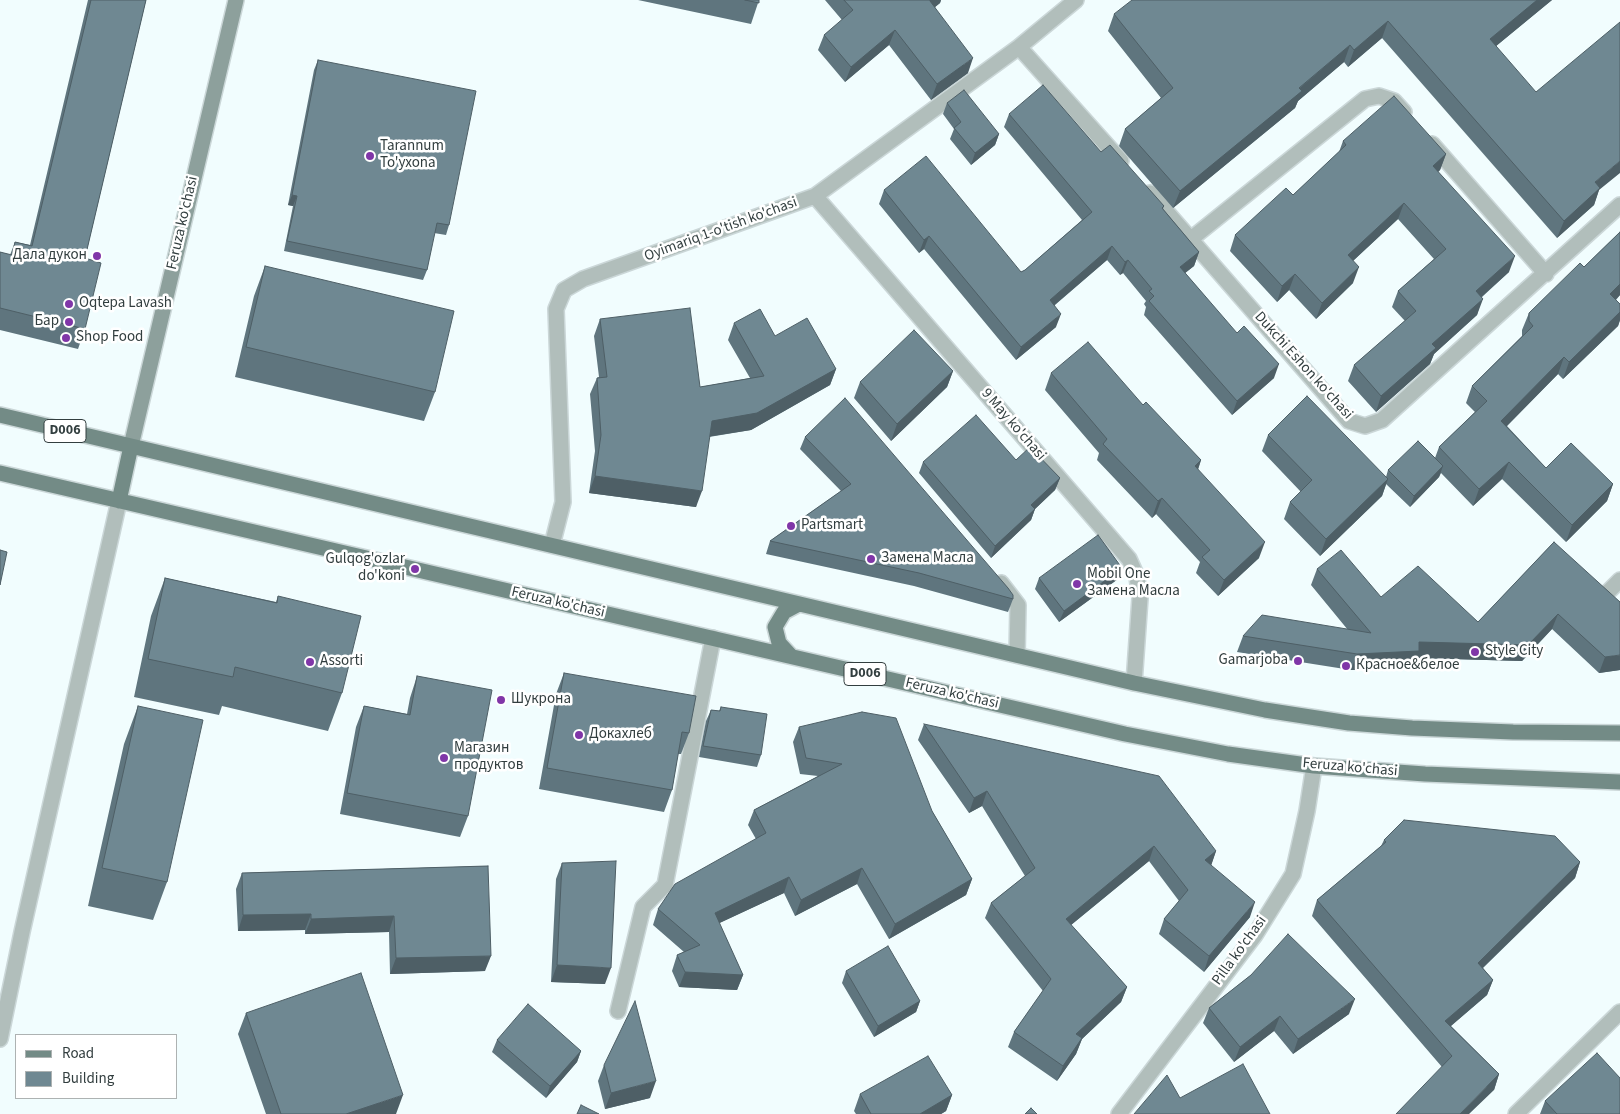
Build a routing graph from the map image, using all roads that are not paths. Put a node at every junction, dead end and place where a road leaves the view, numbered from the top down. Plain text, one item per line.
1 (236, 0) edge
2 (1076, 0) edge
3 (1019, 47) junction
4 (815, 196) junction
5 (1620, 205) edge
6 (1191, 239) junction
7 (1546, 274) junction
8 (0, 415) edge
9 (131, 446) junction
10 (0, 473) edge
11 (119, 501) junction
12 (552, 545) junction
13 (992, 572) edge
14 (1620, 580) edge
15 (1607, 593) edge
16 (799, 604) junction
17 (713, 638) junction
18 (1017, 655) junction
19 (790, 656) junction
20 (1134, 683) junction
21 (1620, 733) edge
22 (1314, 766) junction
23 (1620, 782) edge
24 (618, 1011) dead end
25 (1620, 1012) edge
26 (0, 1039) edge
27 (1119, 1114) edge
28 (1516, 1114) edge

1 - 9 street, Feruza ko'chasi
2 - 3 street, Oyimariq 1-o'tish ko'chasi
3 - 4 street, Oyimariq 1-o'tish ko'chasi
3 - 6 street, Dukchi Eshon ko'chasi
4 - 12 street, Oyimariq 1-o'tish ko'chasi
4 - 20 street, 9 May ko'chasi
5 - 7 street, Dukchi Eshon ko'chasi
6 - 7 street
6 - 7 street, Dukchi Eshon ko'chasi
8 - 9 main road, D006
9 - 11 main road, Feruza ko'chasi
9 - 12 main road, D006
10 - 11 main road, Feruza ko'chasi / D006
11 - 17 main road, Feruza ko'chasi / D006
11 - 26 street
12 - 16 main road, D006
13 - 18 street
14 - 15 street
16 - 18 main road, D006
16 - 19 main road
17 - 19 main road, Feruza ko'chasi / D006
17 - 24 street
18 - 20 main road, D006
19 - 22 main road, Feruza ko'chasi / D006
20 - 21 main road, D006
22 - 23 main road, Feruza ko'chasi / D006
22 - 27 street, Pilla ko'chasi
25 - 28 street

